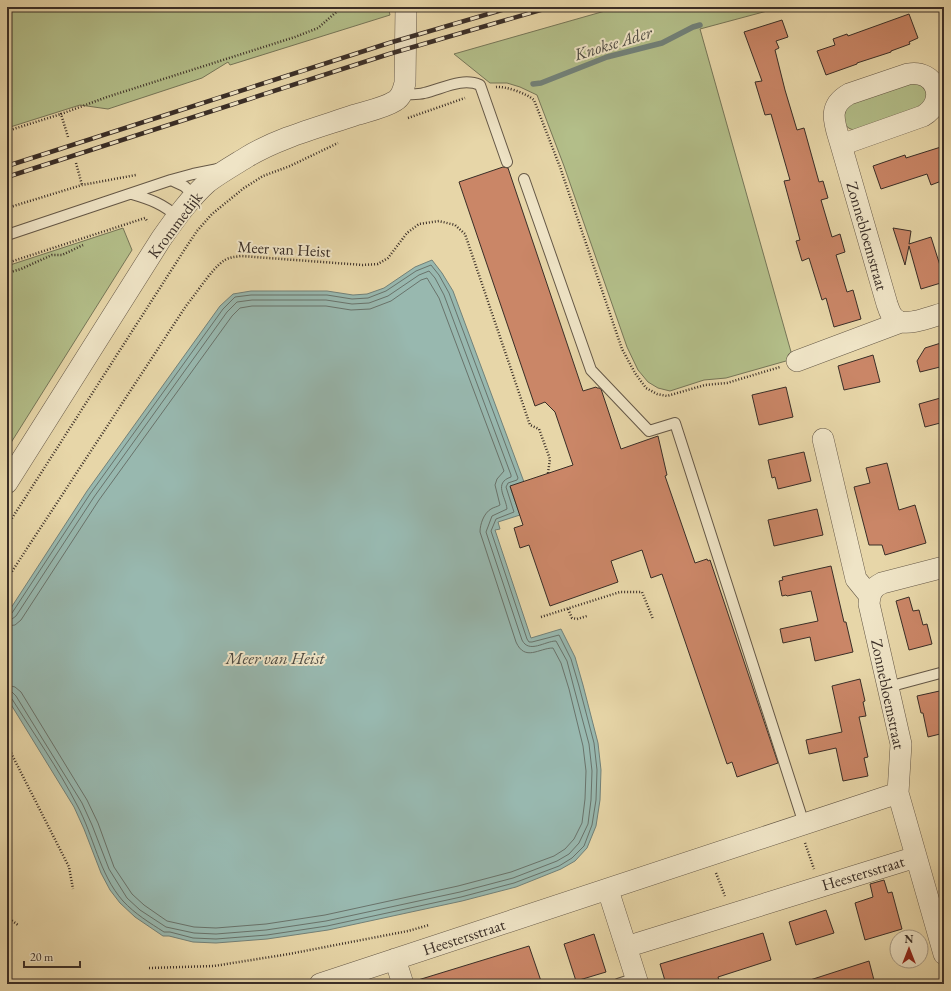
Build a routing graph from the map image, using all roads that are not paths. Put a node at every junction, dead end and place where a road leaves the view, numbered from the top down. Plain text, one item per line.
1 (406, 7) edge
2 (402, 94) junction
3 (939, 107) edge
4 (841, 145) junction
5 (507, 162) dead end
6 (230, 167) junction
7 (524, 179) dead end
8 (171, 180) junction
9 (132, 194) junction
10 (195, 196) junction
11 (177, 217) junction
12 (7, 235) edge
13 (944, 313) edge
14 (901, 322) junction
15 (797, 361) road end
16 (823, 439) dead end
17 (7, 483) edge
18 (944, 566) edge
19 (869, 595) junction
20 (944, 672) edge
21 (888, 687) junction
22 (898, 793) junction
23 (801, 825) junction
24 (916, 857) junction
25 (608, 890) junction
26 (626, 947) junction
27 (944, 954) edge
28 (395, 959) junction
29 (631, 982) edge
30 (320, 984) edge
31 (403, 984) edge

1 - 2 street
2 - 5 lane
2 - 6 street, Krommedijk
3 - 4 street, Zonnebloemstraat
3 - 4 street, Zonnebloemstraat
4 - 14 street, Zonnebloemstraat
6 - 8 lane
6 - 10 street, Krommedijk
7 - 23 lane
8 - 9 lane
8 - 10 lane
9 - 11 lane
9 - 12 lane
10 - 11 street, Krommedijk
11 - 17 street, Krommedijk
13 - 14 street
14 - 15 street
16 - 19 street
18 - 19 street
19 - 21 street, Zonnebloemstraat
20 - 21 lane
21 - 22 street, Zonnebloemstraat
22 - 23 street, Heestersstraat
22 - 24 street, Heestersstraat
23 - 25 street, Heestersstraat
24 - 26 street, Heestersstraat
24 - 27 street
25 - 26 street
25 - 28 street, Heestersstraat
26 - 29 street
28 - 30 street, Heestersstraat
28 - 31 street

